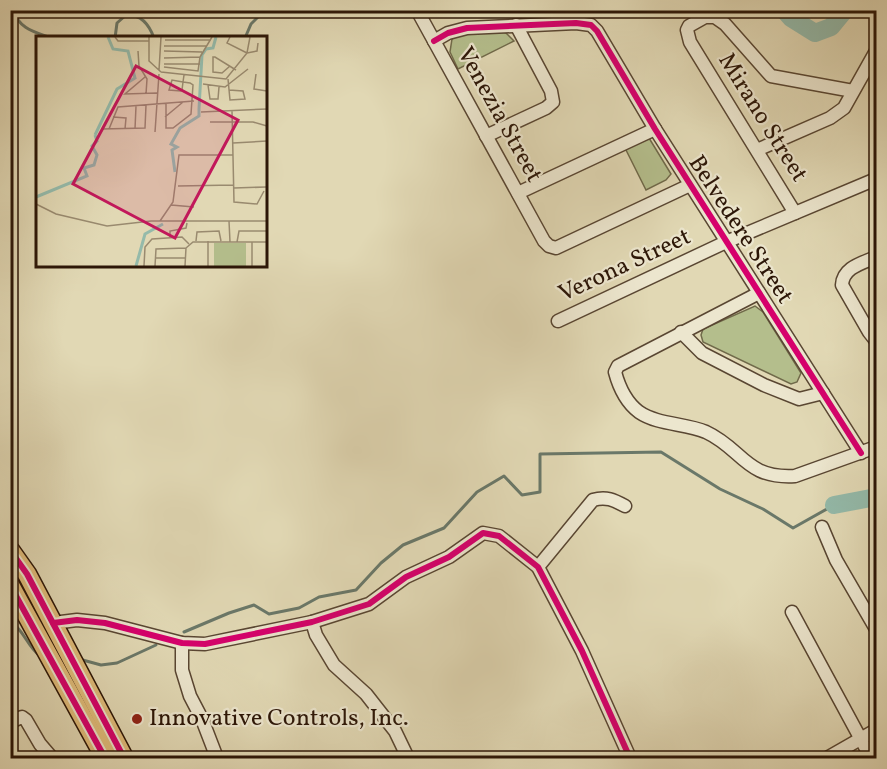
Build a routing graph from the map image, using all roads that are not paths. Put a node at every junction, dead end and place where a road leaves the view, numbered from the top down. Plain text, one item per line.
1 (417, 10) edge
2 (516, 25) junction
3 (434, 41) junction
4 (876, 51) edge
5 (853, 91) junction
6 (655, 129) junction
7 (486, 136) junction
8 (757, 150) junction
9 (876, 179) edge
10 (690, 185) junction
11 (518, 193) junction
12 (795, 213) junction
13 (726, 242) junction
14 (876, 256) edge
15 (759, 293) junction
16 (558, 321) dead end
17 (681, 332) junction
18 (876, 341) edge
19 (823, 393) junction
20 (876, 447) edge
21 (861, 453) junction
22 (625, 506) dead end
23 (822, 527) dead end
24 (10, 550) edge
25 (538, 567) junction
26 (10, 585) edge
27 (792, 612) dead end
28 (312, 622) junction
29 (53, 623) junction
30 (876, 629) edge
31 (182, 643) junction
32 (10, 722) edge
33 (876, 730) edge
34 (861, 738) junction
35 (52, 759) edge
36 (105, 759) edge
37 (124, 759) edge
38 (217, 759) edge
39 (408, 759) edge
40 (630, 759) edge
41 (827, 759) edge
42 (872, 759) edge

1 - 3 street, Venezia Street
2 - 3 street
2 - 6 street, Belvedere Street
2 - 7 street
3 - 7 street, Venezia Street
4 - 5 street
5 - 8 street
5 - 8 street, Mirano Street
6 - 10 street, Belvedere Street
6 - 11 street
7 - 11 street, Venezia Street
8 - 12 street, Mirano Street
9 - 12 street, Verona Street
10 - 11 street, Venezia Street
10 - 13 street, Belvedere Street
12 - 13 street, Verona Street
13 - 15 street, Belvedere Street
13 - 16 street, Verona Street
14 - 18 street
15 - 17 street
15 - 19 street, Belvedere Street
17 - 19 street
17 - 21 street
19 - 21 street, Belvedere Street
20 - 21 street
22 - 25 street
23 - 30 street
24 - 29 main road
25 - 28 street
25 - 40 street
26 - 36 main road
27 - 34 street
28 - 31 street
28 - 39 street
29 - 31 street
29 - 37 main road
31 - 38 street
32 - 35 street
33 - 34 street
34 - 41 street
34 - 42 street

